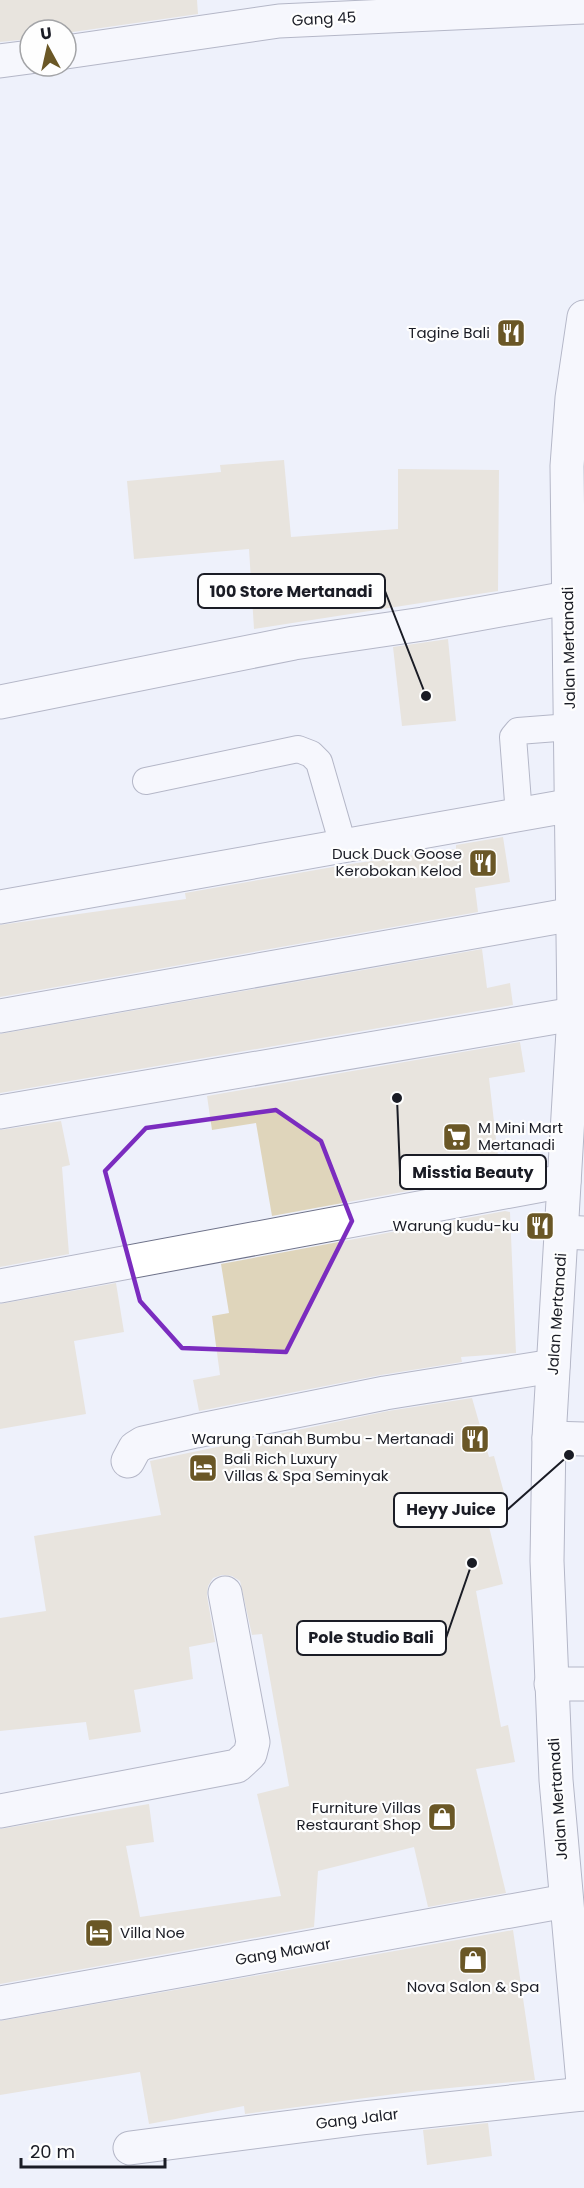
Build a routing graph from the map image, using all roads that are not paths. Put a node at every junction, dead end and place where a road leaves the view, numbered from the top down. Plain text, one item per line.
1 (584, 7) edge
2 (78, 50) edge
3 (18, 59) edge
4 (0, 61) edge
5 (584, 317) edge
6 (576, 597) edge
7 (0, 702) edge
8 (570, 727) junction
9 (146, 781) dead end
10 (573, 805) junction
11 (519, 815) junction
12 (343, 845) junction
13 (0, 907) edge
14 (579, 914) edge
15 (574, 1014) junction
16 (0, 1016) edge
17 (0, 1112) edge
18 (564, 1181) junction
19 (573, 1233) edge
20 (0, 1286) edge
21 (553, 1366) junction
22 (549, 1438) junction
23 (584, 1439) edge
24 (128, 1461) dead end
25 (225, 1593) dead end
26 (551, 1684) junction
27 (584, 1684) edge
28 (0, 1810) edge
29 (566, 1901) junction
30 (0, 2003) edge
31 (584, 2094) edge
32 (130, 2148) dead end

1 - 2 street, Gang 45
3 - 4 street
5 - 6 street, Jalan Mertanadi
6 - 7 street
6 - 8 street, Jalan Mertanadi
8 - 10 street, Jalan Mertanadi
8 - 11 lane
9 - 12 lane
10 - 11 street
10 - 14 street, Jalan Mertanadi
11 - 12 street
12 - 13 street
14 - 15 street, Jalan Mertanadi
14 - 16 street
15 - 17 street
15 - 18 street, Jalan Mertanadi
18 - 19 street, Jalan Mertanadi
18 - 20 street
19 - 21 street, Jalan Mertanadi
21 - 22 street, Jalan Mertanadi
21 - 24 street
22 - 23 street
22 - 26 street, Jalan Mertanadi
25 - 28 street
26 - 27 street
26 - 29 street, Jalan Mertanadi
29 - 30 street, Gang Mawar
29 - 31 street, Jalan Mertanadi
31 - 32 street, Gang Jalar

